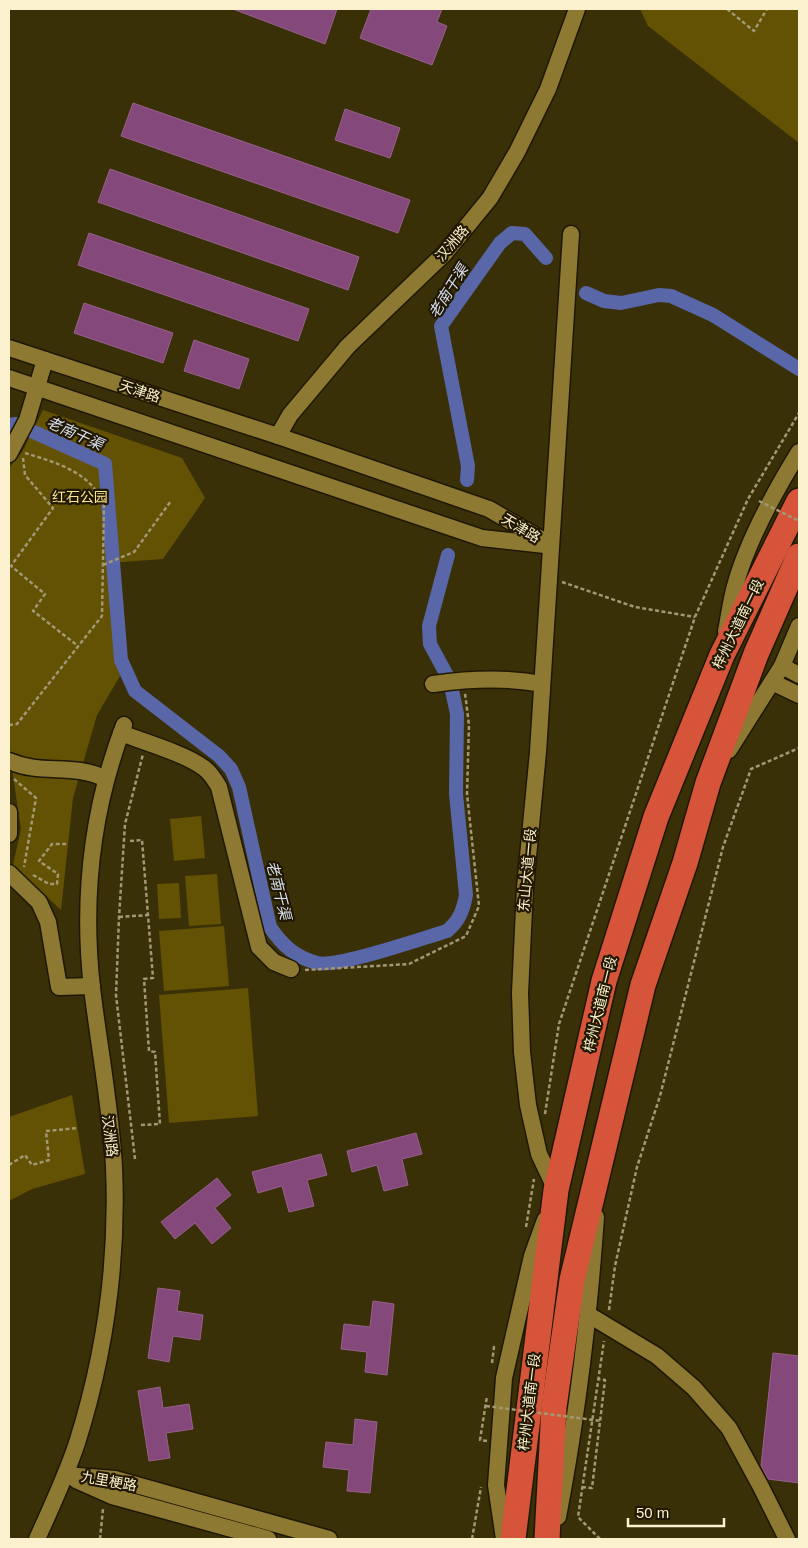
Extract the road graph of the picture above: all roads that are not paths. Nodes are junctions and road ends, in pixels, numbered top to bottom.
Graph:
1 (572, 11) edge
2 (571, 234) dead end
3 (9, 348) edge
4 (45, 360) junction
5 (9, 378) edge
6 (37, 387) junction
7 (278, 436) junction
8 (799, 452) edge
9 (9, 454) edge
10 (799, 500) edge
11 (550, 545) junction
12 (799, 556) edge
13 (799, 626) edge
14 (722, 655) junction
15 (782, 666) junction
16 (799, 674) edge
17 (772, 682) junction
18 (432, 684) dead end
19 (542, 684) junction
20 (799, 695) edge
21 (9, 761) edge
22 (106, 779) junction
23 (708, 783) junction
24 (9, 812) edge
25 (9, 834) edge
26 (16, 872) edge
27 (291, 969) road end
28 (92, 986) junction
29 (600, 1164) junction
30 (556, 1190) junction
31 (589, 1315) junction
32 (65, 1475) junction
33 (37, 1539) edge
34 (268, 1539) edge
35 (329, 1539) edge
36 (504, 1539) edge
37 (513, 1539) edge
38 (547, 1539) edge
39 (553, 1539) edge
40 (787, 1539) edge

1 - 7 street, 汉洲路
2 - 11 street, 东山大道一段
3 - 4 street, 天津路
4 - 6 street
4 - 7 street, 天津路
5 - 6 street, 天津路
6 - 9 street
6 - 11 street, 天津路
7 - 11 street, 天津路
8 - 14 street
10 - 14 highway, 梓州大道南一段
11 - 19 street, 东山大道一段
12 - 23 highway, 梓州大道南一段
13 - 15 street
14 - 30 highway, 梓州大道南一段
15 - 16 street
15 - 17 street
17 - 20 street
17 - 23 street
18 - 19 street
19 - 30 street, 东山大道一段
21 - 22 street
22 - 27 street, 汉洲路
22 - 28 street, 汉洲路
23 - 29 highway, 梓州大道南一段
24 - 25 street
26 - 28 street
28 - 32 street, 汉洲路
29 - 31 street
29 - 38 highway, 梓州大道南一段
30 - 36 street
30 - 37 highway, 梓州大道南一段
31 - 39 street
31 - 40 street
32 - 33 street, 汉洲路
32 - 34 street, 九里梗路
32 - 35 street, 九里梗路

